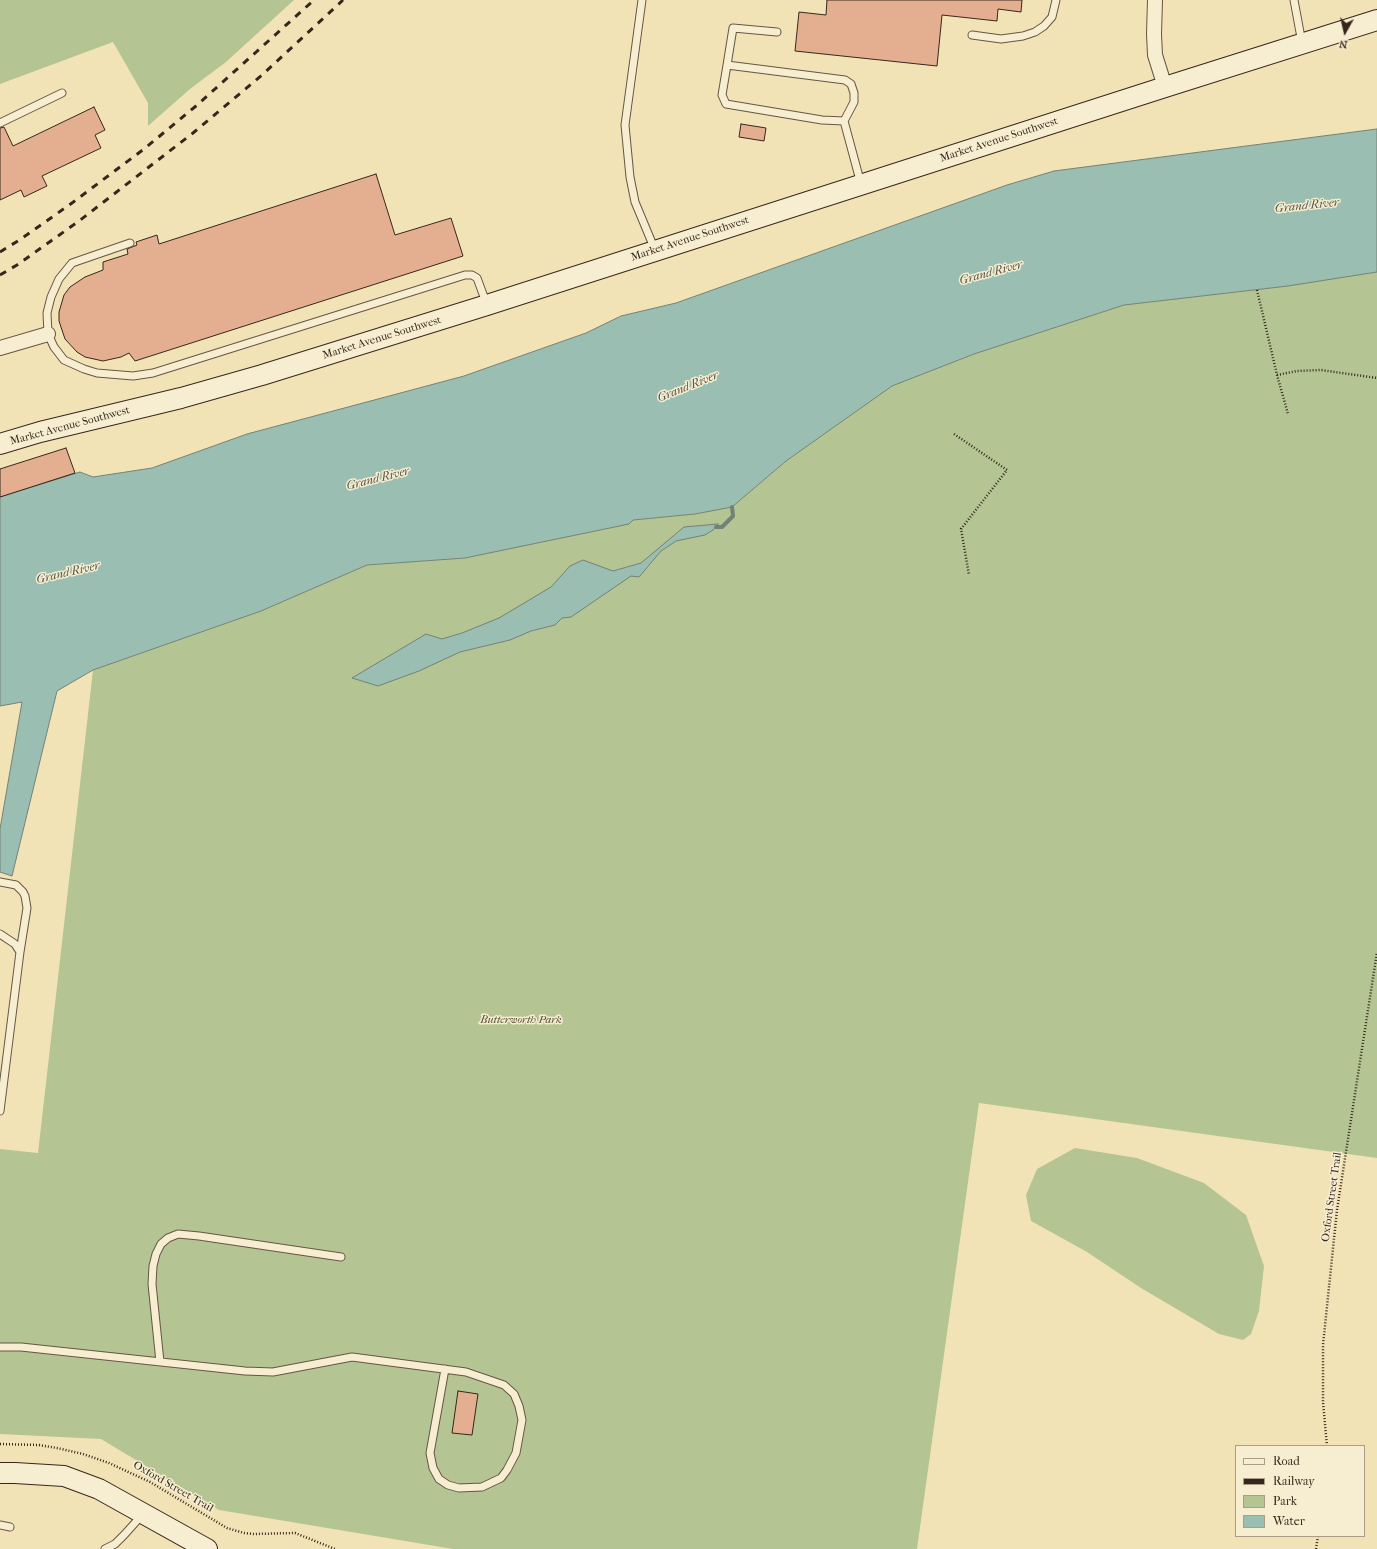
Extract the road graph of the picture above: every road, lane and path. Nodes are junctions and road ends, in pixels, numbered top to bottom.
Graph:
1 (642, 0) edge
2 (1056, 0) edge
3 (1155, 0) edge
4 (1294, 0) edge
5 (1377, 20) edge
6 (777, 32) dead end
7 (972, 35) dead end
8 (1302, 44) junction
9 (727, 65) junction
10 (1165, 87) junction
11 (62, 93) dead end
12 (844, 122) junction
13 (0, 123) edge
14 (861, 184) junction
15 (130, 243) dead end
16 (655, 250) junction
17 (1257, 290) dead end
18 (487, 305) junction
19 (48, 334) junction
20 (0, 348) edge
21 (1277, 375) junction
22 (1377, 378) edge
23 (1288, 414) dead end
24 (954, 434) dead end
25 (0, 444) edge
26 (969, 574) dead end
27 (0, 882) edge
28 (0, 934) edge
29 (20, 952) junction
30 (1377, 952) edge
31 (4, 1051) edge
32 (1, 1099) edge
33 (0, 1112) edge
34 (341, 1257) dead end
35 (0, 1347) edge
36 (160, 1362) junction
37 (445, 1369) junction
38 (0, 1444) edge
39 (1327, 1445) edge
40 (0, 1473) edge
41 (143, 1513) junction
42 (0, 1526) edge
43 (10, 1527) dead end
44 (1318, 1537) edge
45 (105, 1549) edge
46 (207, 1549) edge
47 (335, 1549) edge
48 (1316, 1549) edge

1 - 16 lane
2 - 7 lane
3 - 10 street
4 - 8 lane
5 - 8 main road, Market Avenue Southwest
6 - 9 lane
8 - 10 main road, Market Avenue Southwest
9 - 12 lane
9 - 12 lane
10 - 14 main road, Market Avenue Southwest
11 - 13 lane
12 - 14 lane
14 - 16 main road, Market Avenue Southwest
15 - 19 lane
16 - 18 main road, Market Avenue Southwest
17 - 21 path
18 - 19 lane
18 - 25 main road, Market Avenue Southwest
19 - 20 street
21 - 22 path
21 - 23 path
24 - 26 path
27 - 29 lane
28 - 29 lane
29 - 31 lane
30 - 39 path, Oxford Street Trail
31 - 32 lane
32 - 33 lane
34 - 36 lane
35 - 36 lane
36 - 37 lane
37 - 37 lane
38 - 47 path, Oxford Street Trail
40 - 41 main road
41 - 45 lane
41 - 46 main road
42 - 43 lane
44 - 48 path

